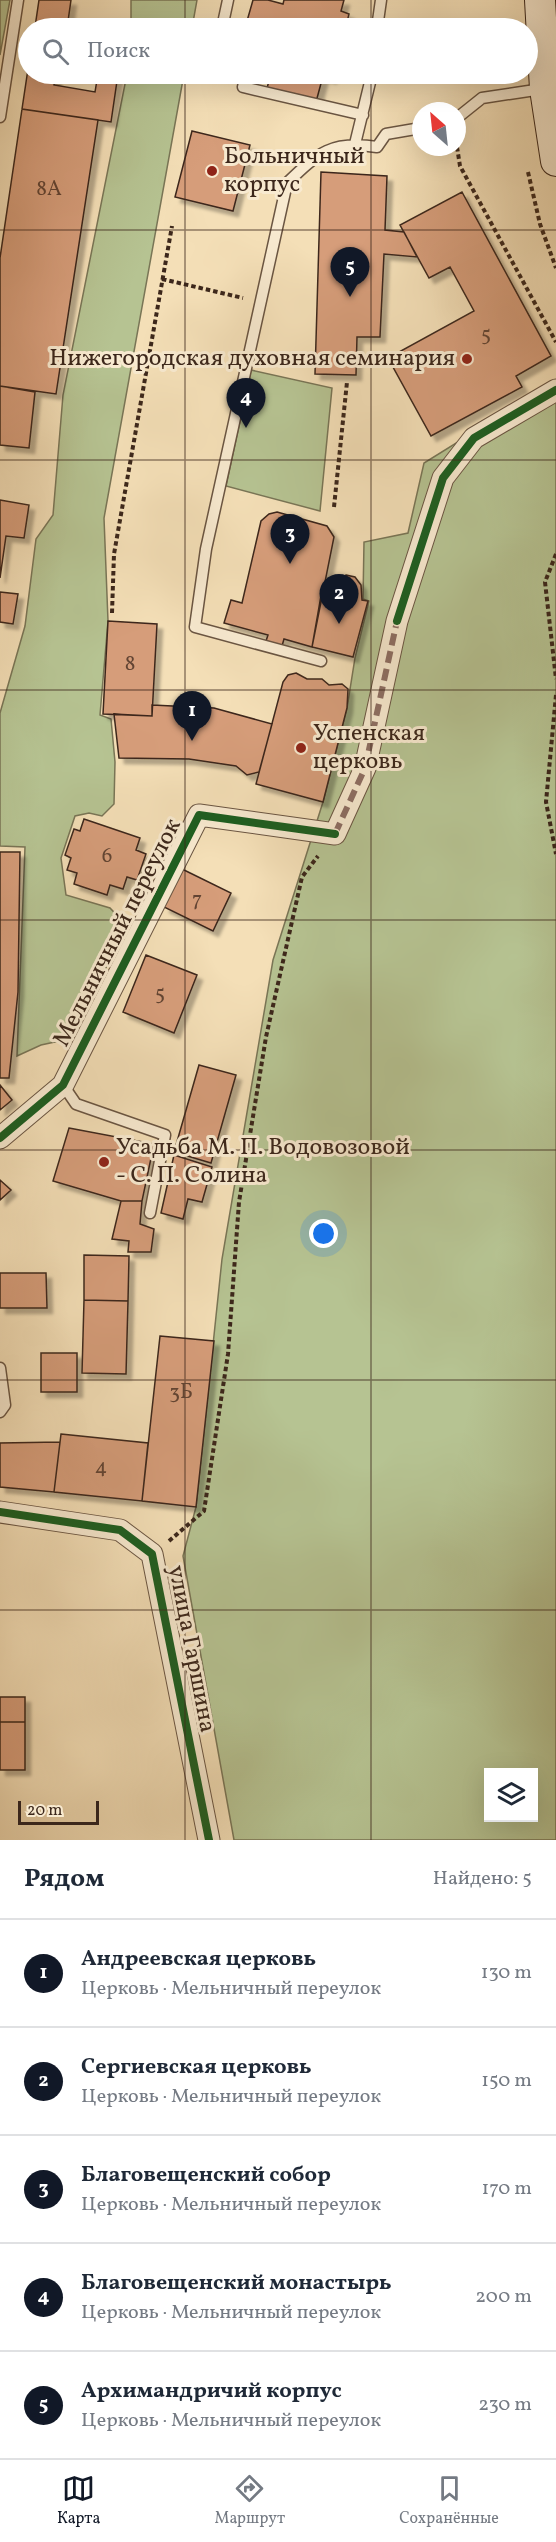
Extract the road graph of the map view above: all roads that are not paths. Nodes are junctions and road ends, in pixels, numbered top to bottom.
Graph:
1 (18, 0) edge
2 (228, 0) edge
3 (381, 0) edge
4 (540, 0) edge
5 (224, 18) edge
6 (378, 18) edge
7 (244, 84) edge
8 (370, 84) edge
9 (545, 89) junction
10 (466, 111) edge
11 (363, 115) junction
12 (0, 117) edge
13 (412, 130) edge
14 (355, 144) junction
15 (556, 161) edge
16 (556, 390) edge
17 (321, 662) dead end
18 (63, 1085) junction
19 (0, 1138) edge
20 (150, 1213) dead end
21 (0, 1368) edge
22 (0, 1412) edge
23 (0, 1512) edge
24 (209, 1840) edge

1 - 12 lane
2 - 5 lane
3 - 6 lane
4 - 9 main road
7 - 11 lane
8 - 11 lane
9 - 10 lane
9 - 15 main road
11 - 14 lane
13 - 14 lane
14 - 17 lane
16 - 18 street, Мельничный переулок
18 - 19 street, Мельничный переулок
18 - 20 lane
21 - 22 lane
23 - 24 street, улица Гаршина

